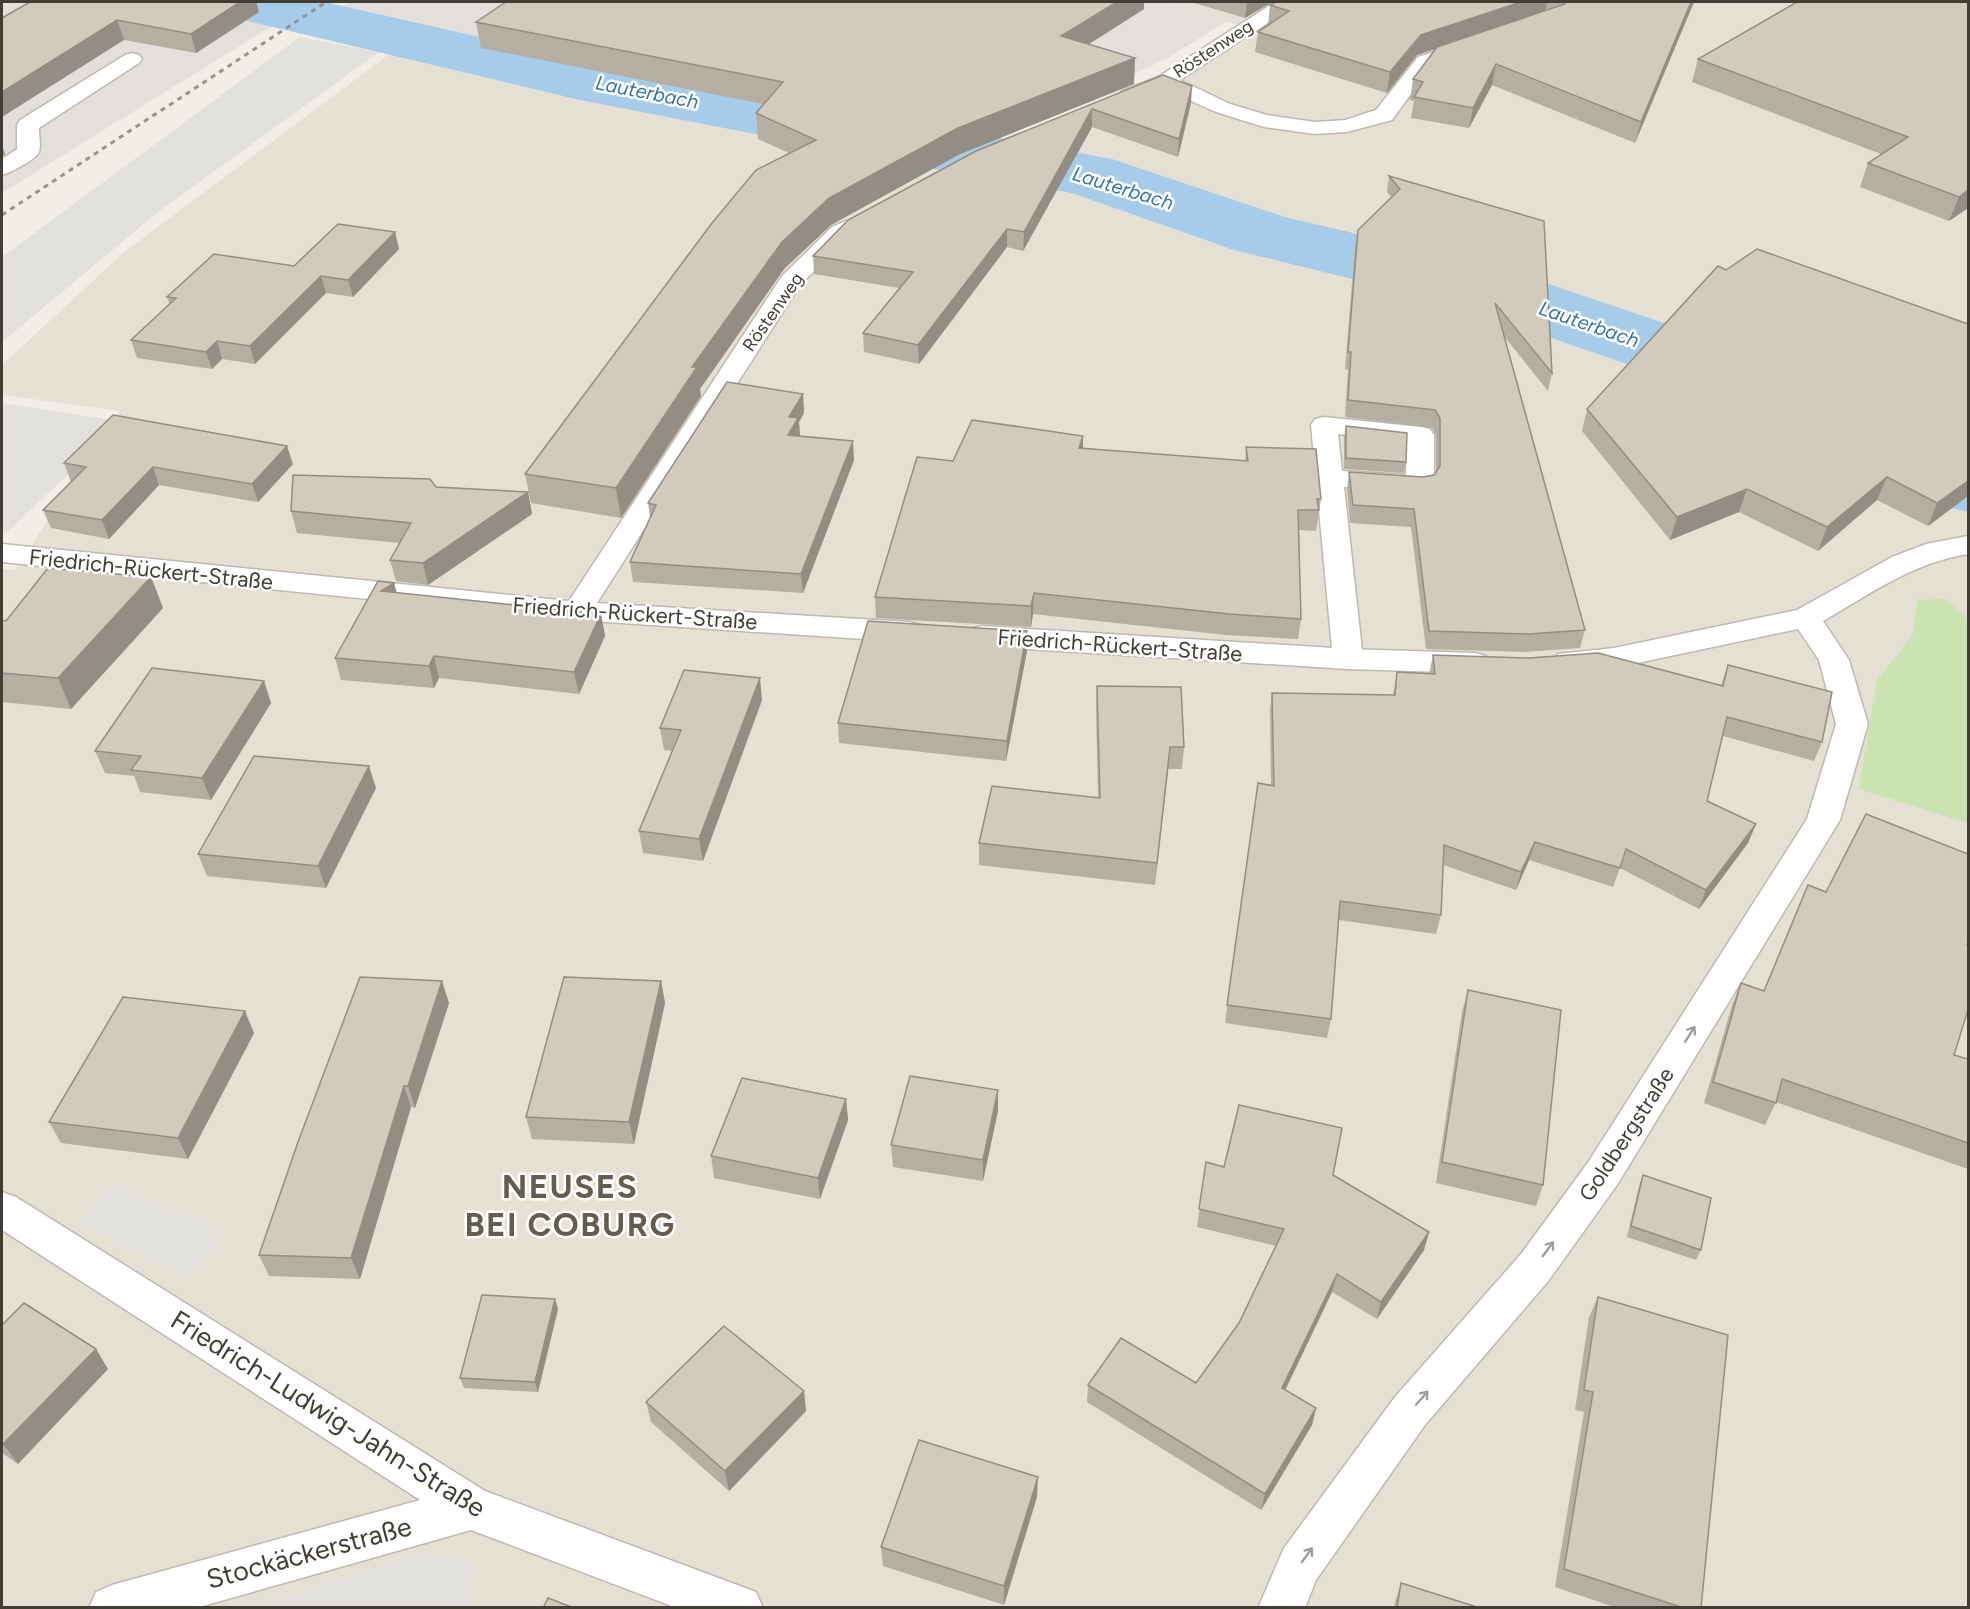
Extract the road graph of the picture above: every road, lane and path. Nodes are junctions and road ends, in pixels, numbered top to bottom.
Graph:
1 (1287, 2) edge
2 (1489, 40) edge
3 (132, 59) dead end
4 (1166, 81) junction
5 (1112, 102) edge
6 (2, 168) edge
7 (869, 216) edge
8 (1329, 478) dead end
9 (1968, 545) edge
10 (2, 553) edge
11 (578, 611) junction
12 (1806, 618) junction
13 (1348, 659) junction
14 (1547, 662) edge
15 (1501, 663) edge
16 (2, 1209) edge
17 (471, 1508) junction
18 (112, 1608) edge
19 (740, 1608) edge
20 (1281, 1608) edge

1 - 4 street, Röstenweg
2 - 4 street
3 - 6 street
4 - 5 street, Röstenweg
7 - 11 street, Röstenweg
8 - 13 street
9 - 12 street
10 - 11 street, Friedrich-Rückert-Straße
11 - 13 street, Friedrich-Rückert-Straße
12 - 14 street
20 -> 12 street, Goldbergstraße
13 - 15 street, Friedrich-Rückert-Straße
16 - 17 street, Friedrich-Ludwig-Jahn-Straße
17 - 18 street, Stockäckerstraße
17 - 19 street, Friedrich-Ludwig-Jahn-Straße

